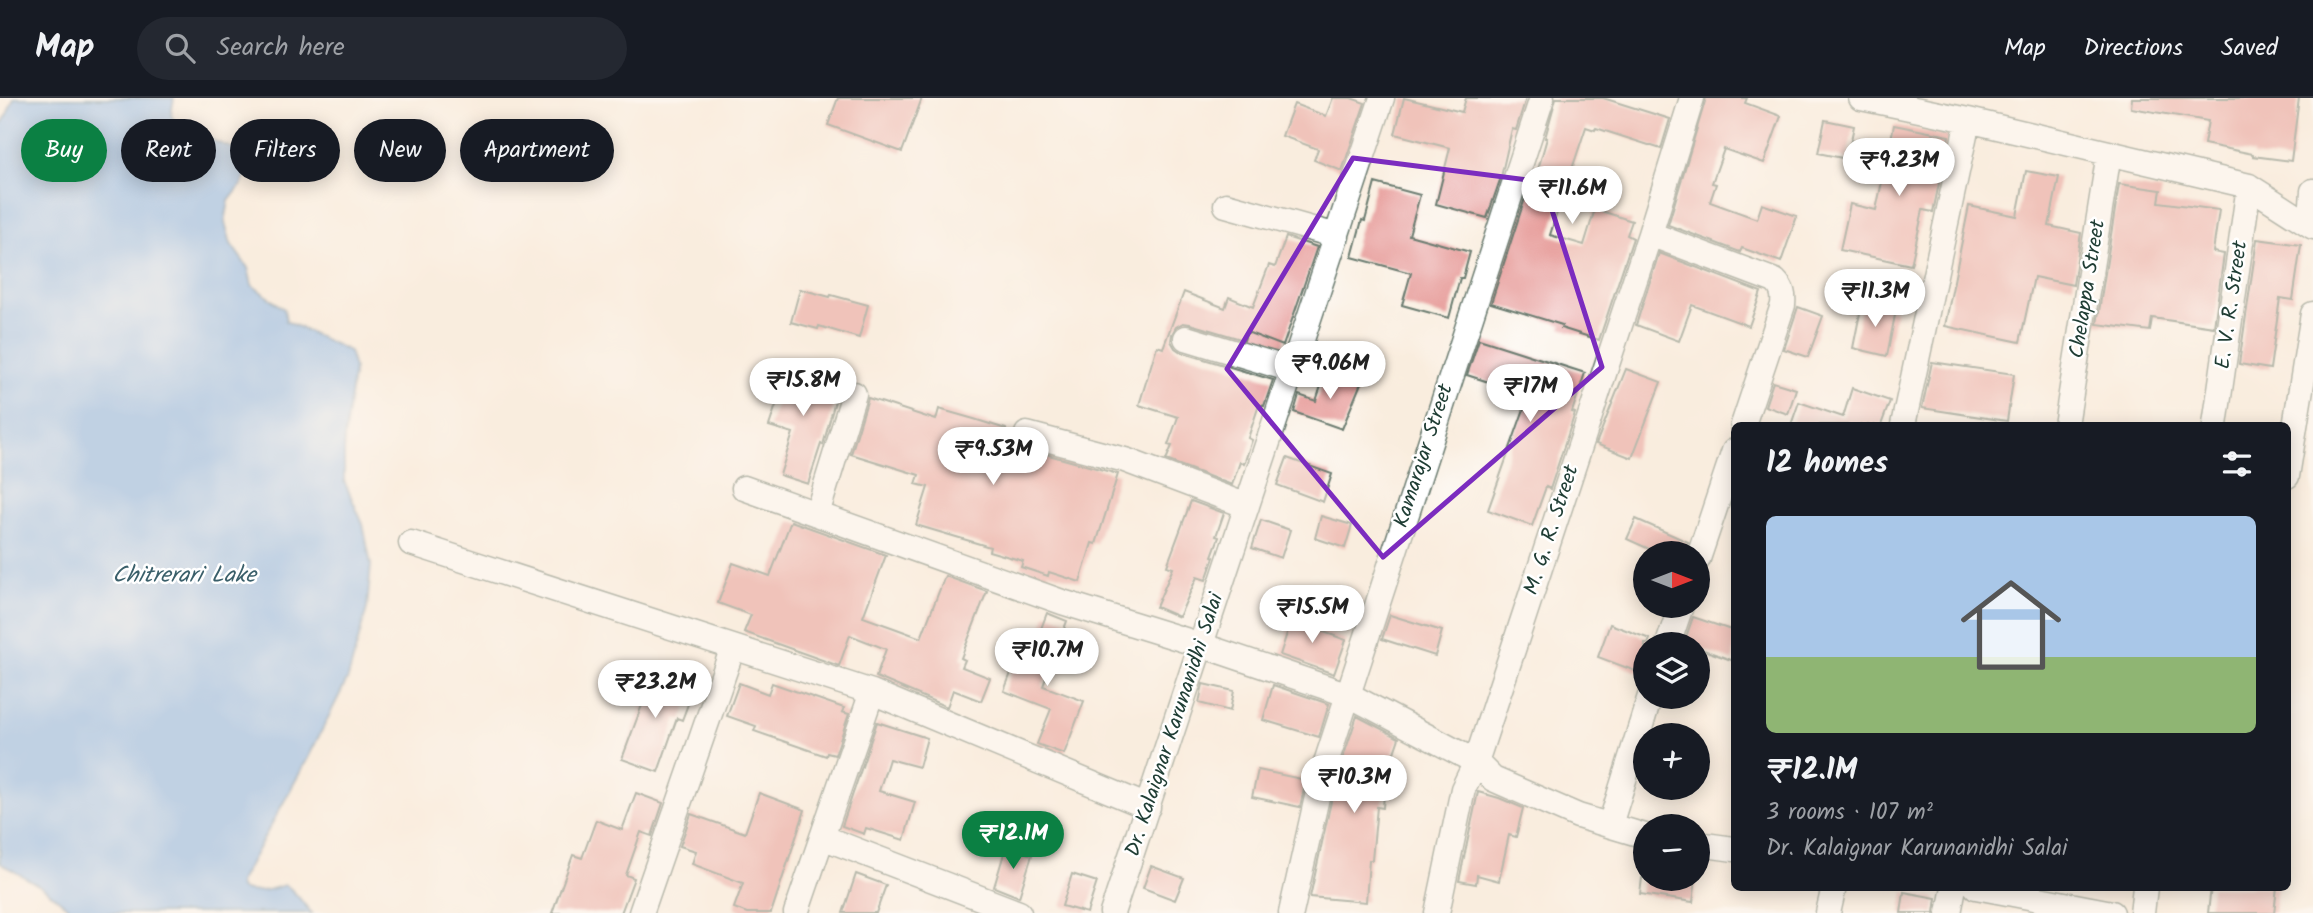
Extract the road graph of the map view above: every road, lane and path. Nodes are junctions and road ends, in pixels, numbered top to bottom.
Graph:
1 (1542, 98) edge
2 (1692, 98) edge
3 (1861, 98) edge
4 (1376, 100) edge
5 (1968, 120) junction
6 (2109, 153) junction
7 (2249, 186) junction
8 (1226, 205) dead end
9 (2309, 208) edge
10 (1650, 234) junction
11 (1337, 236) junction
12 (2313, 314) edge
13 (1186, 338) dead end
14 (1292, 370) junction
15 (854, 394) dead end
16 (1744, 422) edge
17 (1904, 422) edge
18 (2066, 422) edge
19 (2215, 422) edge
20 (1027, 434) dead end
21 (2291, 451) edge
22 (1731, 460) edge
23 (744, 488) dead end
24 (1247, 506) junction
25 (817, 514) junction
26 (1704, 541) edge
27 (411, 543) dead end
28 (1201, 645) junction
29 (733, 647) junction
30 (872, 692) junction
31 (1349, 695) junction
32 (1646, 709) edge
33 (1476, 762) junction
34 (1148, 807) junction
35 (1610, 825) junction
36 (1633, 832) edge
37 (822, 838) junction
38 (1710, 846) edge
39 (1731, 849) edge
40 (1833, 891) edge
41 (1953, 891) edge
42 (1999, 891) edge
43 (2145, 891) edge
44 (2074, 909) edge
45 (641, 913) edge
46 (796, 913) edge
47 (1019, 913) edge
48 (1112, 913) edge
49 (1291, 913) edge
50 (1437, 913) edge
51 (1828, 913) edge
52 (1949, 913) edge
53 (2112, 913) edge
54 (2142, 913) edge

1 - 31 street, Kamarajar Street
2 - 10 street, M. G. R. Street
3 - 5 street
4 - 11 street, Dr. Kalaignar Karunanidhi Salai
5 - 6 street
5 - 17 street
6 - 7 street
6 - 18 street, Chelappa Street
7 - 9 street
7 - 19 street, E. V. R. Street
8 - 11 street
10 - 16 street
10 - 33 street, M. G. R. Street
11 - 14 street, Dr. Kalaignar Karunanidhi Salai
12 - 21 street
13 - 14 street
14 - 24 street, Dr. Kalaignar Karunanidhi Salai
15 - 25 street
20 - 24 street
22 - 26 street
23 - 25 street
24 - 28 street, Dr. Kalaignar Karunanidhi Salai
25 - 28 street
27 - 29 street
28 - 31 street
28 - 34 street, Dr. Kalaignar Karunanidhi Salai
29 - 30 street
29 - 45 street
30 - 34 street
30 - 37 street
31 - 33 street
31 - 49 street, Kamarajar Street
32 - 35 street
33 - 35 street
33 - 50 street, M. G. R. Street
34 - 48 street, Dr. Kalaignar Karunanidhi Salai
35 - 36 street
37 - 46 street
37 - 47 street
38 - 39 street
40 - 51 street
41 - 52 street
42 - 44 street
43 - 54 street
44 - 53 street

